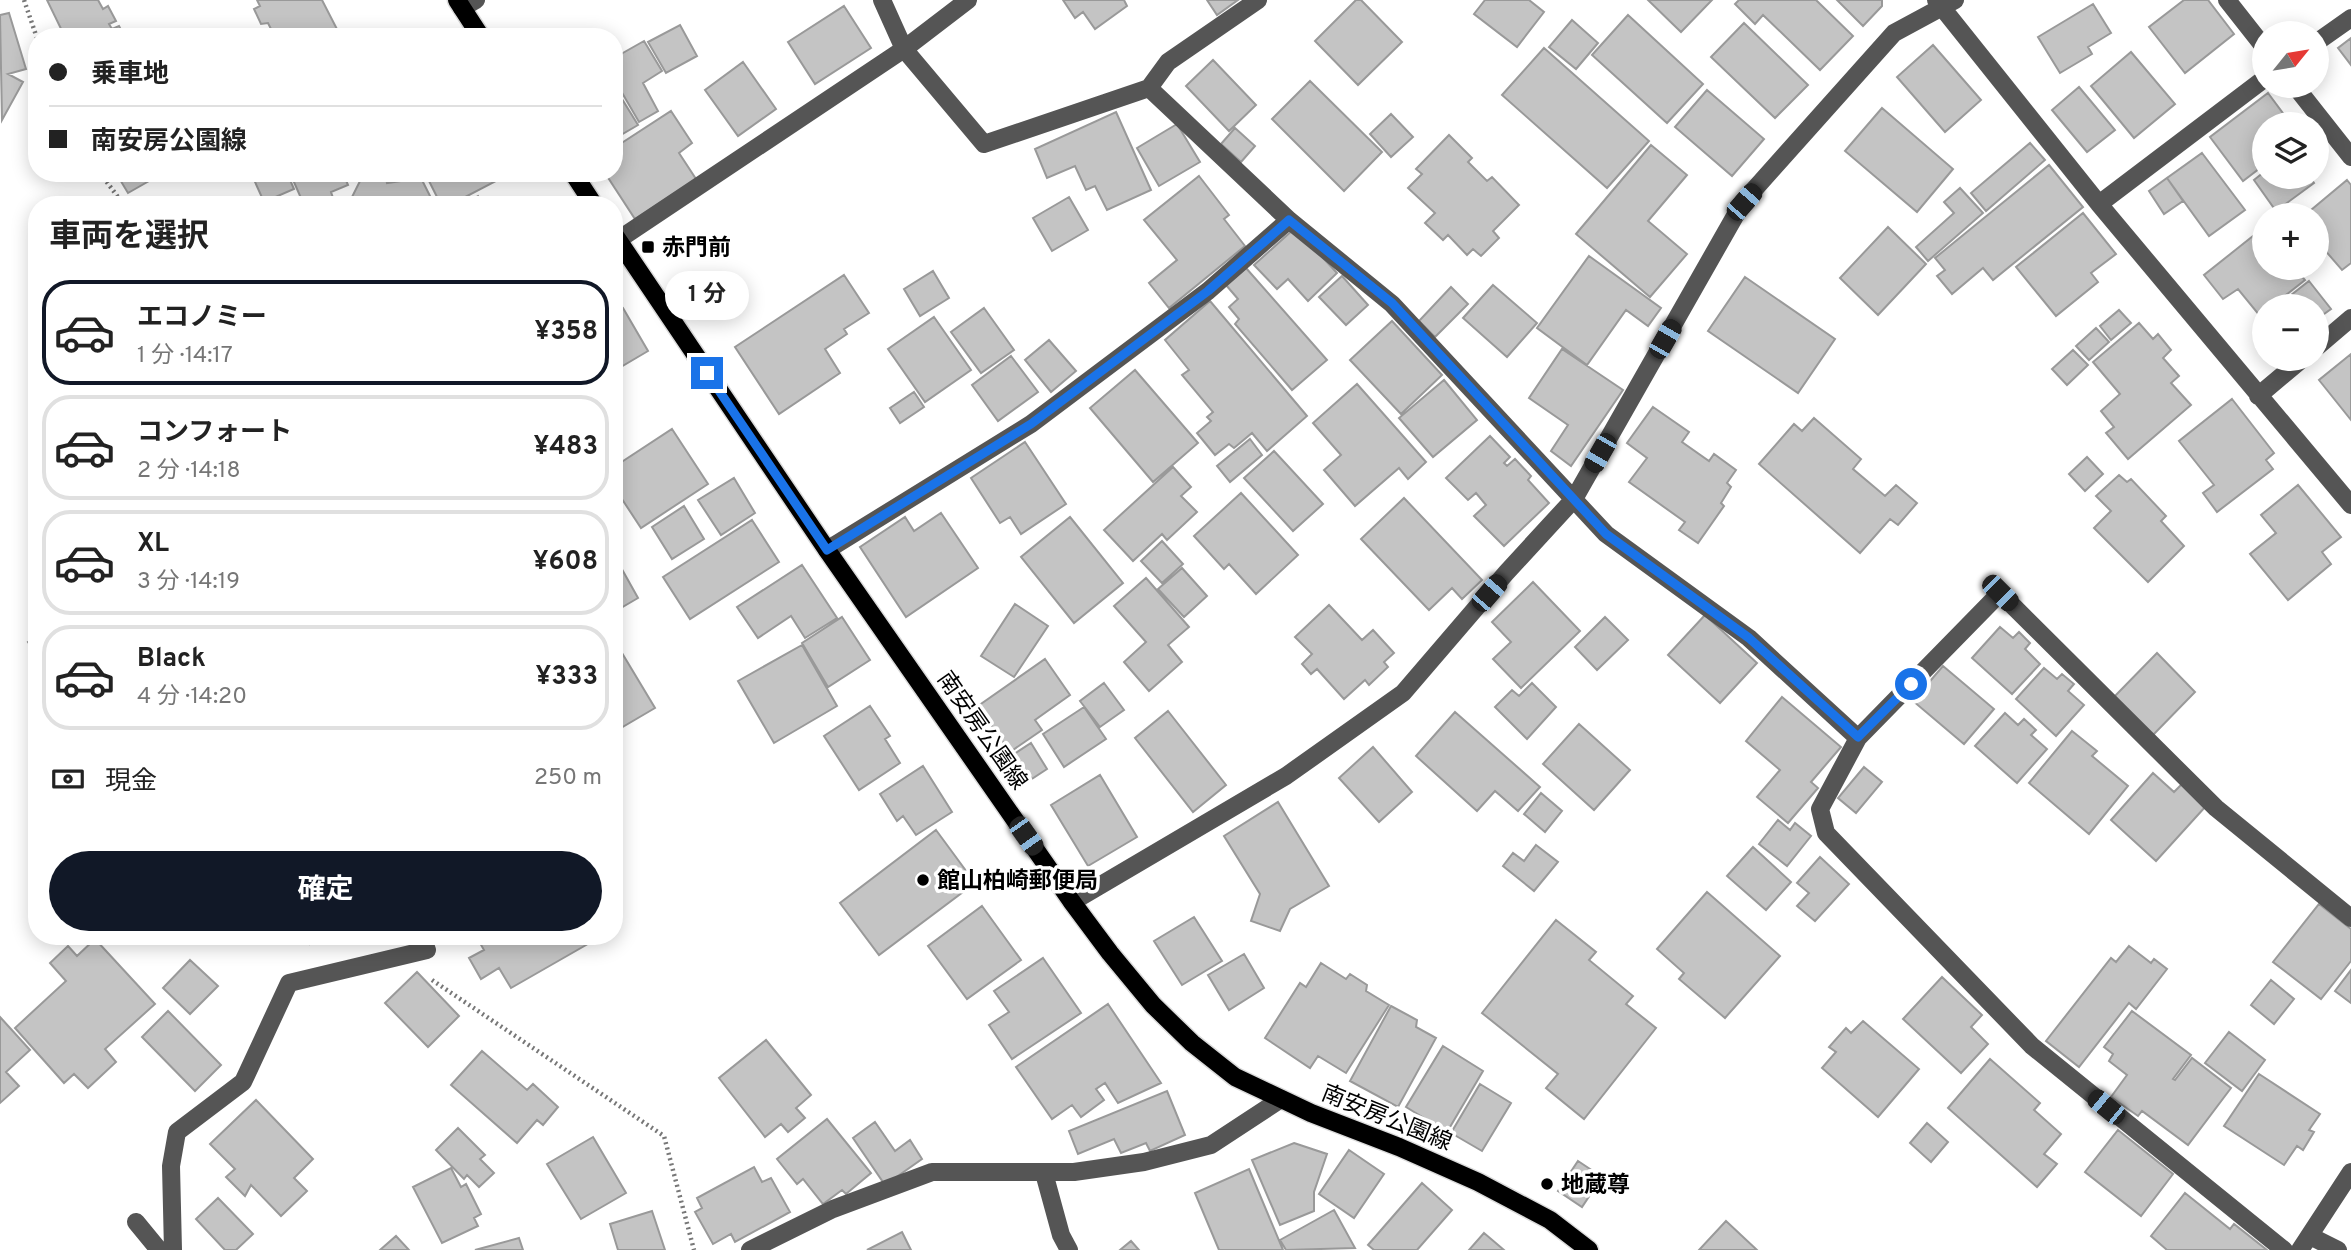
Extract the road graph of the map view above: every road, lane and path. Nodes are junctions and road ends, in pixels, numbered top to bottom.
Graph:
1 (24, 0) edge
2 (882, 0) edge
3 (968, 0) edge
4 (1258, 0) edge
5 (2227, 0) edge
6 (465, 3) edge
7 (1944, 3) edge
8 (2351, 18) edge
9 (34, 28) edge
10 (477, 28) edge
11 (2252, 32) edge
12 (2329, 34) edge
13 (904, 49) junction
14 (1149, 88) junction
15 (2252, 88) edge
16 (2304, 98) edge
17 (2351, 157) edge
18 (2099, 204) junction
19 (1289, 220) junction
20 (623, 232) edge
21 (623, 247) edge
22 (2351, 318) edge
23 (2329, 337) edge
24 (2288, 371) edge
25 (2258, 396) junction
26 (1574, 499) junction
27 (2351, 505) edge
28 (827, 550) junction
29 (1858, 737) junction
30 (1072, 902) junction
31 (2351, 918) edge
32 (427, 950) joint
33 (1281, 1099) junction
34 (2351, 1172) edge
35 (1044, 1173) junction
36 (136, 1222) dead end
37 (2305, 1243) edge
38 (159, 1250) edge
39 (173, 1250) edge
40 (694, 1250) edge
41 (750, 1250) edge
42 (1069, 1250) edge
43 (1589, 1250) edge
44 (2284, 1250) edge
45 (2338, 1250) edge

1 - 9 path
2 - 13 street
3 - 13 street
4 - 14 street
5 - 11 street
6 - 10 main road
7 - 18 street
7 - 26 street
8 - 12 street
13 - 14 street
13 - 20 street
14 - 19 street
15 - 18 street
16 - 17 street
18 - 25 street
19 - 26 street
19 - 28 street
21 - 28 main road, 南安房公園線
22 - 23 street
24 - 25 street
25 - 27 street
26 - 29 street
26 - 30 street
28 - 30 main road, 南安房公園線
29 - 31 street
29 - 44 street
30 - 33 main road, 南安房公園線
32 - 39 street
32 - 40 path
33 - 35 street
33 - 43 main road, 南安房公園線
34 - 37 street
35 - 41 street
35 - 42 street
36 - 38 street
37 - 45 street

